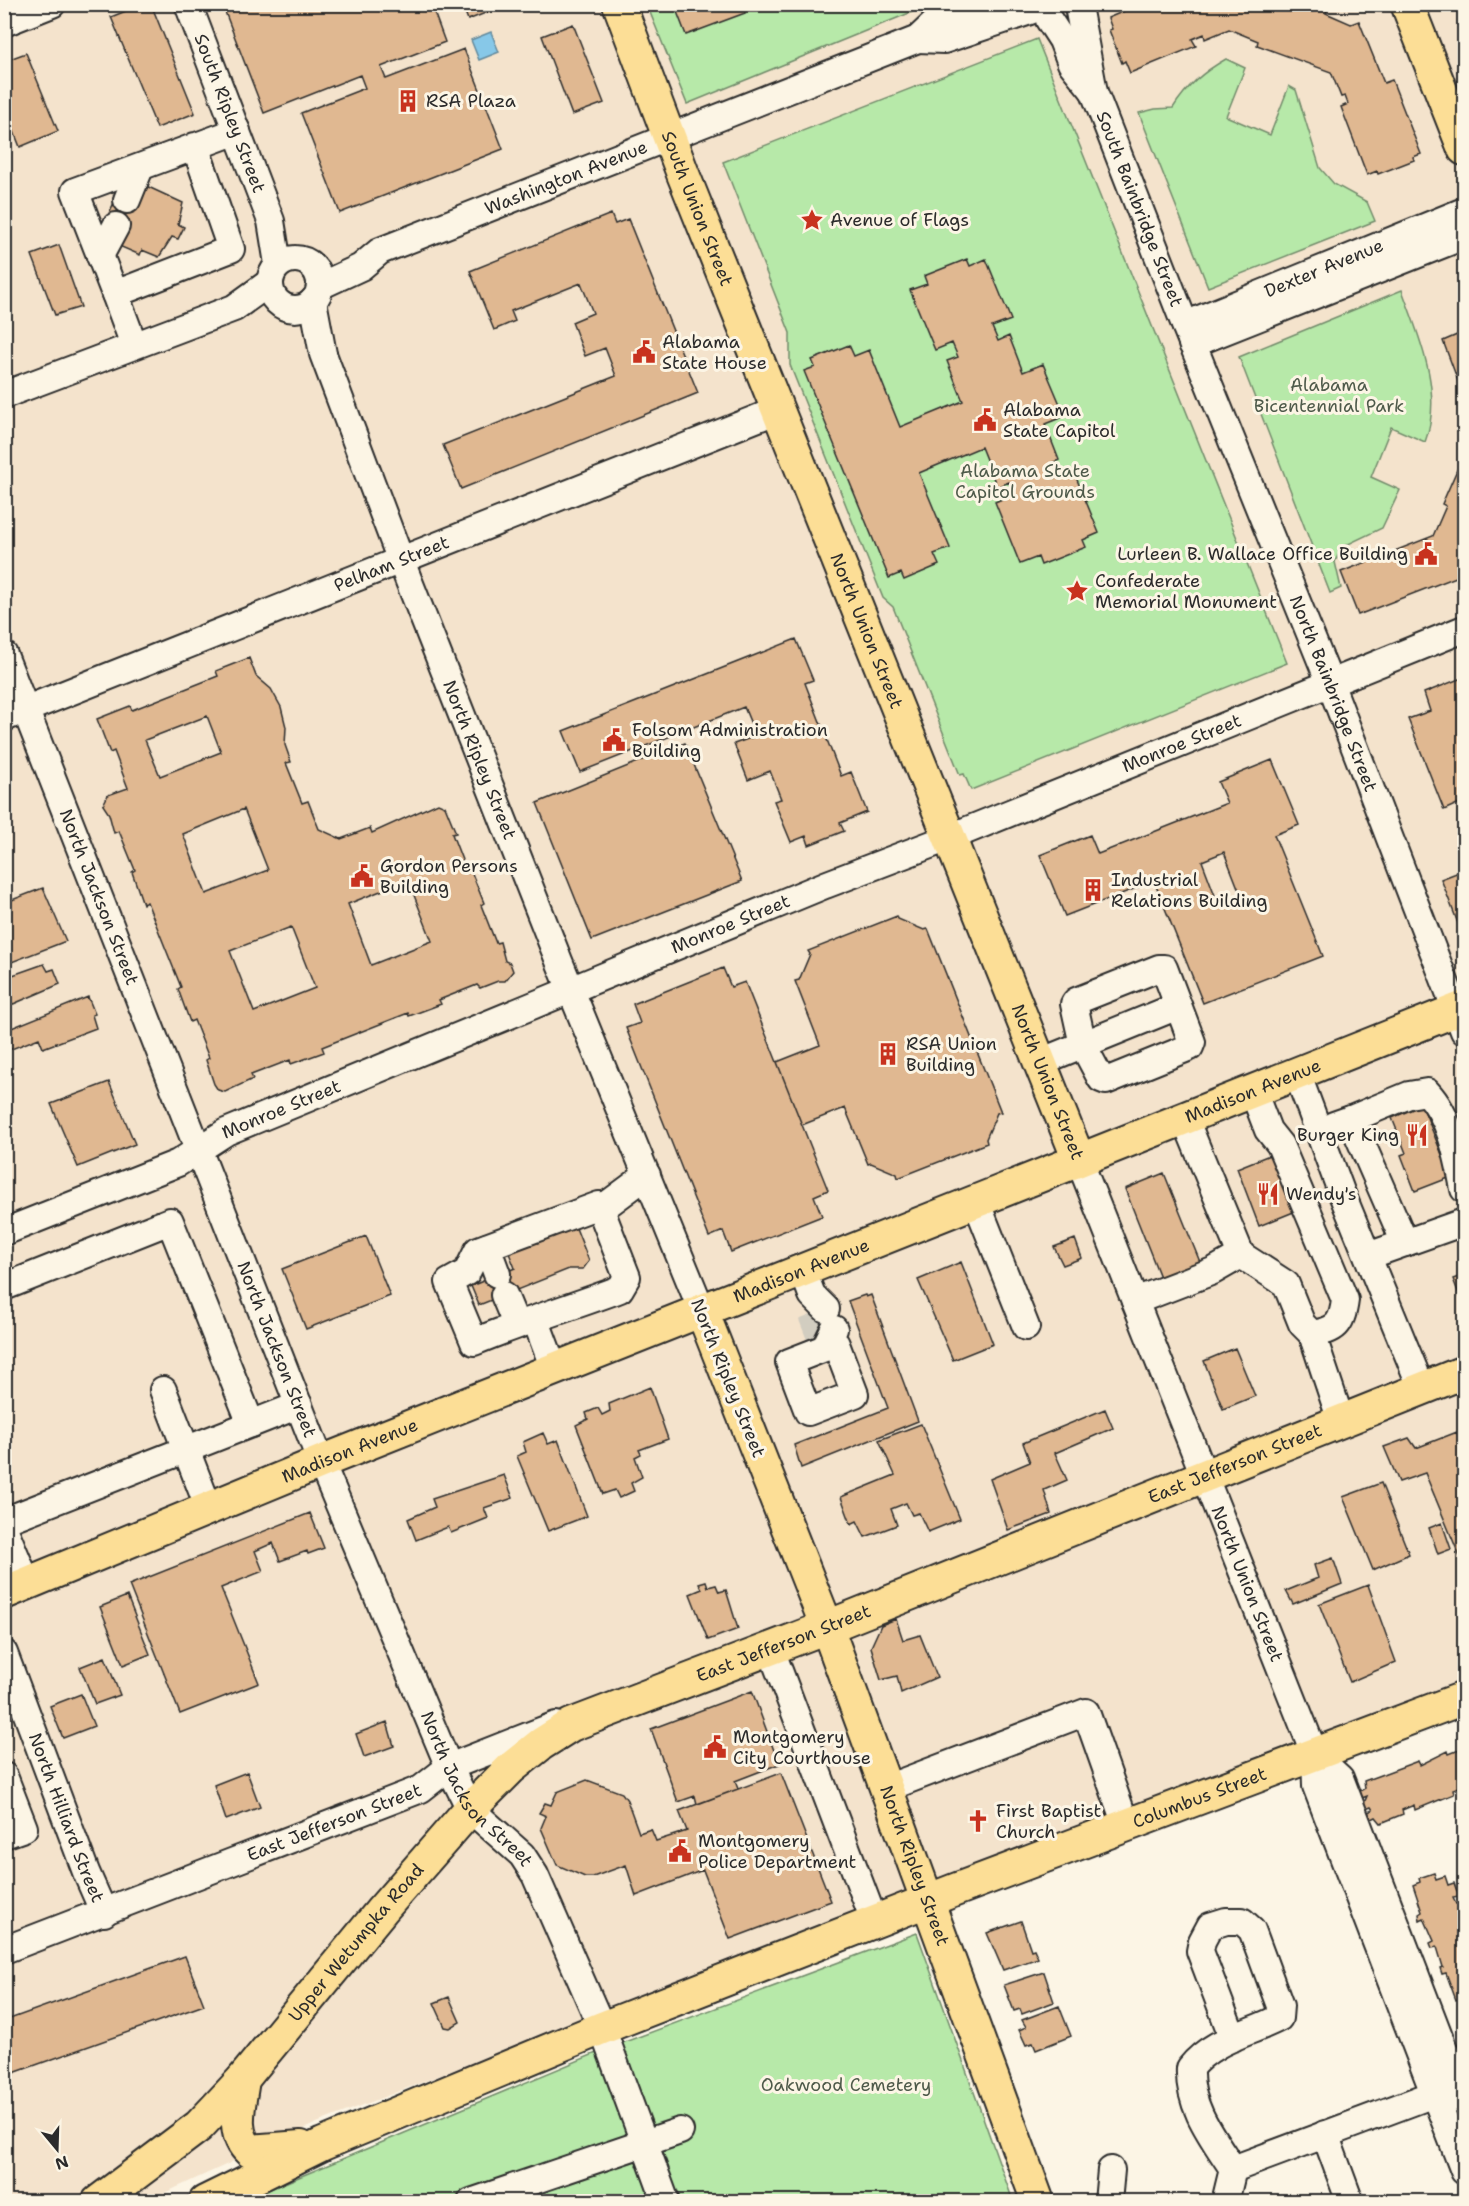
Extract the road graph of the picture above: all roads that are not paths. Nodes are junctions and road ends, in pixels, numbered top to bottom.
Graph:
1 (52, 4) edge
2 (188, 4) edge
3 (619, 4) edge
4 (981, 4) edge
5 (1407, 4) edge
6 (1078, 5) edge
7 (1035, 12) edge
8 (4, 23) edge
9 (918, 39) junction
10 (1094, 92) junction
11 (237, 131) junction
12 (669, 135) junction
13 (195, 146) junction
14 (1464, 149) edge
15 (140, 168) junction
16 (127, 200) dead end
17 (1464, 211) edge
18 (116, 226) dead end
19 (1464, 236) edge
20 (100, 256) junction
21 (296, 284) junction
22 (115, 294) junction
23 (1188, 334) junction
24 (134, 345) junction
25 (4, 395) edge
26 (778, 410) junction
27 (401, 561) junction
28 (1464, 629) edge
29 (4, 655) edge
30 (1330, 683) junction
31 (15, 714) edge
32 (948, 838) junction
33 (571, 989) junction
34 (1178, 1006) junction
35 (1462, 1016) edge
36 (1083, 1045) junction
37 (1040, 1062) junction
38 (1297, 1073) junction
39 (1253, 1091) junction
40 (1185, 1119) junction
41 (1351, 1119) junction
42 (1319, 1131) junction
43 (198, 1148) junction
44 (1079, 1160) junction
45 (647, 1175) junction
46 (1464, 1189) edge
47 (1464, 1199) edge
48 (976, 1202) junction
49 (600, 1210) junction
50 (1457, 1225) edge
51 (4, 1232) edge
52 (1405, 1243) junction
53 (487, 1247) junction
54 (1241, 1255) junction
55 (1368, 1257) junction
56 (4, 1287) edge
57 (1136, 1301) junction
58 (702, 1311) junction
59 (526, 1323) junction
60 (1026, 1327) dead end
61 (1312, 1334) junction
62 (554, 1369) junction
63 (1464, 1372) edge
64 (1422, 1389) junction
65 (163, 1390) dead end
66 (299, 1405) junction
67 (1341, 1421) junction
68 (251, 1424) junction
69 (186, 1450) junction
70 (321, 1462) junction
71 (1205, 1474) junction
72 (209, 1509) junction
73 (4, 1521) edge
74 (4, 1528) edge
75 (16, 1588) edge
76 (827, 1627) junction
77 (770, 1647) junction
78 (4, 1653) edge
79 (1464, 1698) edge
80 (627, 1702) junction
81 (1315, 1755) junction
82 (43, 1760) junction
83 (449, 1767) junction
84 (4, 1775) edge
85 (887, 1788) junction
86 (470, 1809) junction
87 (1126, 1825) junction
88 (4, 1835) edge
89 (929, 1901) junction
90 (104, 1913) junction
91 (876, 1923) junction
92 (4, 1950) edge
93 (602, 2028) junction
94 (1233, 2038) dead end
95 (243, 2079) junction
96 (1434, 2093) junction
97 (1461, 2093) edge
98 (680, 2131) dead end
99 (1325, 2134) junction
100 (644, 2142) junction
101 (323, 2144) junction
102 (1233, 2169) junction
103 (1111, 2170) dead end
104 (1464, 2171) edge
105 (98, 2202) edge
106 (205, 2202) edge
107 (471, 2202) edge
108 (666, 2202) edge
109 (1038, 2202) edge
110 (1108, 2202) edge
111 (1225, 2202) edge
112 (1350, 2202) edge

1 - 8 street
2 - 11 street, South Ripley Street
3 - 12 main road, South Union Street
4 - 9 street, Washington Avenue
5 - 14 main road
6 - 7 street, Washington Avenue
6 - 10 street, South Bainbridge Street
7 - 9 street, Washington Avenue
7 - 10 street, South Bainbridge Street
9 - 12 street, Washington Avenue
10 - 23 street, South Bainbridge Street
11 - 13 street
11 - 21 street, South Ripley Street
12 - 21 street, Washington Avenue
12 - 26 main road, South Union Street
13 - 15 street
13 - 22 street
15 - 16 street
15 - 20 street
17 - 23 street, Dexter Avenue
18 - 20 street
19 - 23 street, Dexter Avenue
20 - 22 street
21 - 24 street, Washington Avenue
21 - 27 street, South Ripley Street
22 - 24 street
23 - 30 street, North Bainbridge Street
24 - 25 street, Washington Avenue
26 - 27 street, Pelham Street
26 - 32 main road, North Union Street
27 - 31 street, Pelham Street
27 - 33 street, North Ripley Street
28 - 30 street, Monroe Street
29 - 31 street, North Jackson Street
30 - 32 street, Monroe Street
30 - 35 street, North Bainbridge Street
31 - 43 street, North Jackson Street
32 - 33 street, Monroe Street
32 - 37 main road, North Union Street
33 - 43 street, Monroe Street
33 - 45 street, North Ripley Street
34 - 36 street
34 - 36 street
34 - 36 street
35 - 38 main road, Madison Avenue
36 - 37 street
37 - 44 main road, North Union Street
38 - 39 main road, Madison Avenue
38 - 42 street
39 - 40 main road, Madison Avenue
39 - 61 street
40 - 44 main road, Madison Avenue
40 - 54 street
41 - 42 street
41 - 46 street
41 - 52 street
42 - 55 street
43 - 51 street, Monroe Street
43 - 66 street, North Jackson Street
44 - 48 main road, Madison Avenue
44 - 57 street, North Union Street
45 - 49 street
45 - 58 street, North Ripley Street
47 - 50 street
48 - 58 main road, Madison Avenue
48 - 60 street
49 - 53 street
49 - 59 street
50 - 52 street
52 - 55 street
53 - 59 street
53 - 59 street
54 - 57 street
54 - 61 street
55 - 64 street
56 - 68 street
57 - 71 street, North Union Street
58 - 62 main road, Madison Avenue
58 - 76 main road, North Ripley Street
59 - 62 street
61 - 67 street
62 - 70 main road, Madison Avenue
63 - 64 main road, East Jefferson Street
64 - 67 main road, East Jefferson Street
65 - 69 street
66 - 68 street
66 - 70 street, North Jackson Street
67 - 71 main road, East Jefferson Street
68 - 69 street
69 - 72 street
69 - 73 street
70 - 72 main road, Madison Avenue
70 - 83 street, North Jackson Street
71 - 76 main road, East Jefferson Street
71 - 81 street, North Union Street
72 - 75 main road, Madison Avenue
74 - 75 street
76 - 77 main road, East Jefferson Street
76 - 85 main road, North Ripley Street
77 - 80 main road, East Jefferson Street
77 - 91 street
78 - 82 street, North Hilliard Street
79 - 81 main road, Columbus Street
80 - 83 street, East Jefferson Street
80 - 86 main road, Upper Wetumpka Road
81 - 87 main road, Columbus Street
81 - 96 street
81 - 97 street
82 - 84 street
82 - 90 street, North Hilliard Street
83 - 86 street, North Jackson Street
83 - 90 street, East Jefferson Street
84 - 88 street
85 - 87 street
85 - 89 main road, North Ripley Street
86 - 93 street, North Jackson Street
86 - 95 main road, Upper Wetumpka Road
87 - 89 main road, Columbus Street
89 - 91 main road, Columbus Street
89 - 109 main road, North Ripley Street
90 - 92 street, East Jefferson Street
91 - 93 main road, Columbus Street
93 - 100 street, North Jackson Street
93 - 101 main road
94 - 102 street
95 - 101 main road
95 - 105 main road, Upper Wetumpka Road
96 - 97 street
96 - 99 street
96 - 104 street
98 - 100 street
99 - 102 street
99 - 112 street
100 - 107 street
100 - 108 street, North Jackson Street
101 - 106 main road
102 - 111 street
103 - 110 street

